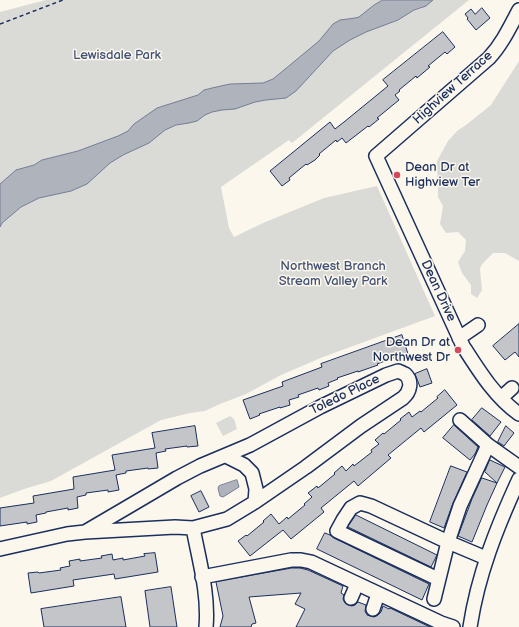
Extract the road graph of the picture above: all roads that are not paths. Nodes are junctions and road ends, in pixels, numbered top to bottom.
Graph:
1 (519, 10) edge
2 (376, 156) joint
3 (478, 325) dead end
4 (460, 338) junction
5 (512, 388) dead end
6 (501, 398) junction
7 (519, 414) edge
8 (460, 420) dead end
9 (488, 445) junction
10 (226, 456) junction
11 (519, 467) edge
12 (519, 479) edge
13 (255, 502) junction
14 (193, 528) junction
15 (85, 532) junction
16 (448, 542) junction
17 (0, 549) edge
18 (486, 558) junction
19 (202, 577) junction
20 (438, 579) junction
21 (357, 584) junction
22 (378, 594) junction
23 (351, 598) dead end
24 (434, 599) dead end
25 (373, 609) dead end
26 (206, 627) edge
27 (453, 627) edge
28 (470, 627) edge

1 - 2 street, Highview Terrace
2 - 4 street, Dean Drive
3 - 4 street
4 - 6 street, Dean Drive
5 - 6 street
6 - 7 street, Dean Drive
8 - 9 street
9 - 11 street
9 - 16 street
10 - 13 street
10 - 13 street, Toledo Place
10 - 15 street, Toledo Place
12 - 18 street
13 - 14 street, Toledo Place
14 - 15 street, Toledo Place
14 - 19 street
15 - 17 street, Toledo Place
16 - 18 street
16 - 20 street
16 - 20 street
18 - 28 street
19 - 21 street
19 - 26 street
20 - 24 street
21 - 22 street
21 - 23 street
22 - 25 street
22 - 27 street

